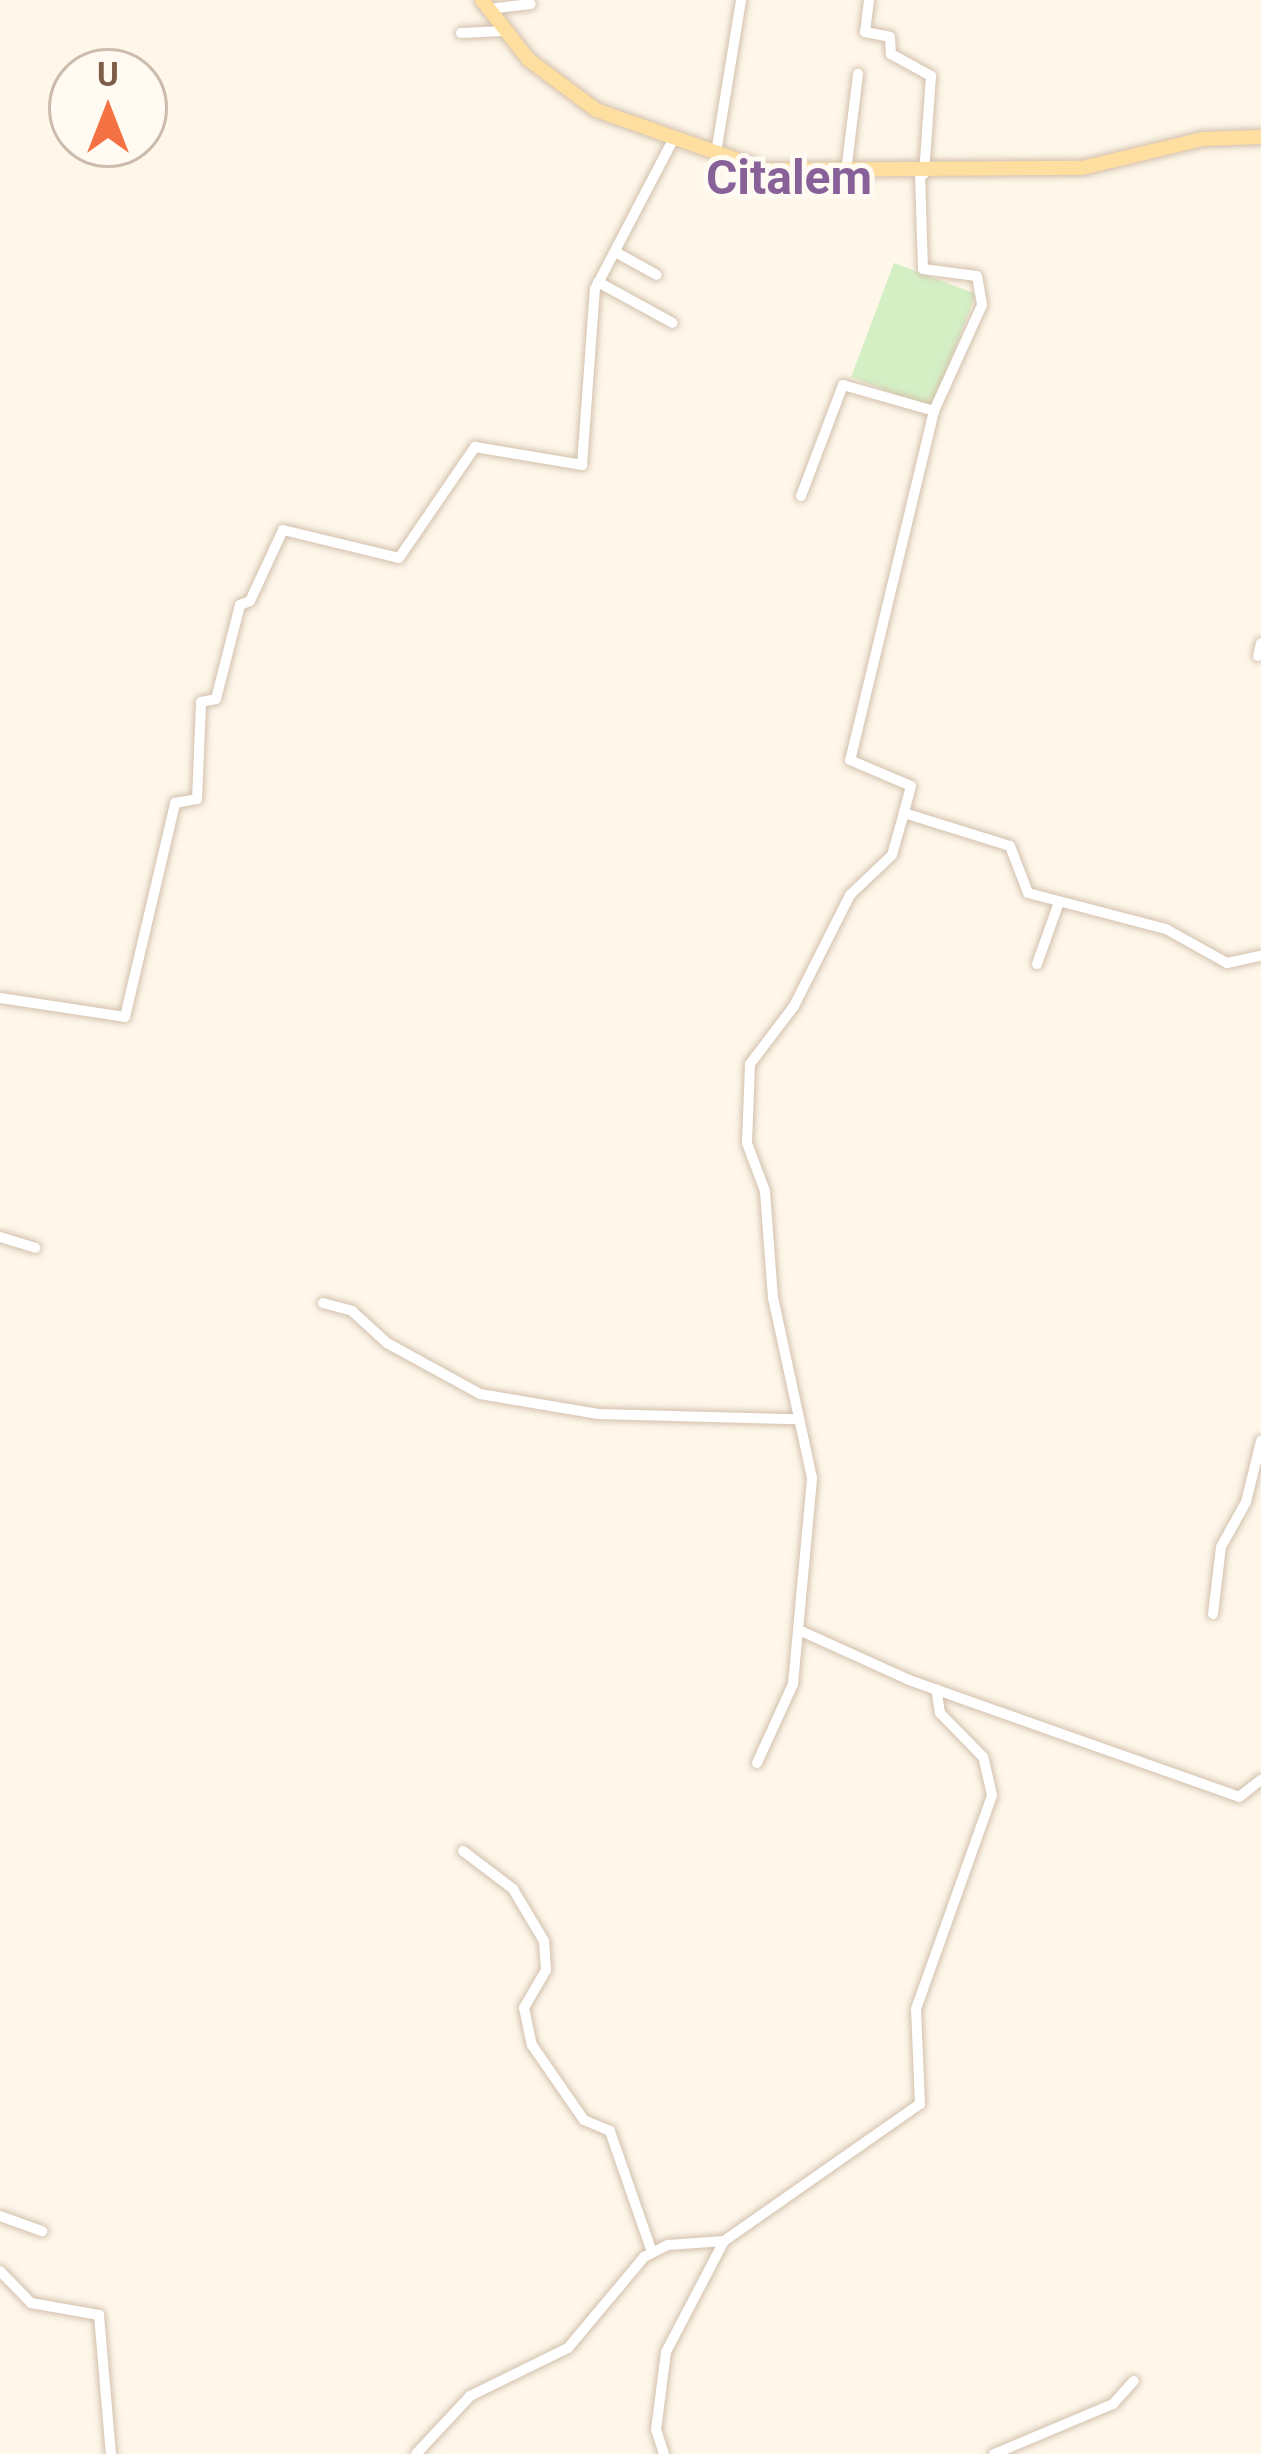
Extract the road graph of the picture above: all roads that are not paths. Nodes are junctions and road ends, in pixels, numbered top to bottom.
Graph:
1 (741, 0) edge
2 (869, 0) edge
3 (485, 4) edge
4 (531, 4) dead end
5 (503, 31) junction
6 (461, 33) dead end
7 (858, 74) dead end
8 (1261, 137) edge
9 (672, 142) junction
10 (716, 153) junction
11 (922, 174) junction
12 (846, 176) junction
13 (619, 254) junction
14 (657, 275) dead end
15 (598, 282) junction
16 (673, 323) dead end
17 (934, 411) junction
18 (801, 496) dead end
19 (904, 813) junction
20 (1058, 905) junction
21 (1261, 956) edge
22 (1037, 964) dead end
23 (0, 998) edge
24 (0, 1237) edge
25 (35, 1248) dead end
26 (323, 1303) dead end
27 (795, 1419) junction
28 (1261, 1441) edge
29 (1213, 1614) dead end
30 (799, 1630) junction
31 (936, 1689) junction
32 (757, 1763) dead end
33 (1261, 1780) edge
34 (463, 1851) dead end
35 (0, 2216) edge
36 (42, 2231) dead end
37 (724, 2241) junction
38 (652, 2252) junction
39 (0, 2271) edge
40 (1134, 2381) dead end
41 (1029, 2450) edge
42 (111, 2454) edge
43 (416, 2454) edge
44 (664, 2454) edge
45 (994, 2454) edge

1 - 10 street
2 - 11 street
3 - 4 street
3 - 5 main road
5 - 6 street
5 - 9 main road
7 - 12 street
8 - 11 main road
9 - 10 main road
9 - 13 street
10 - 12 main road
11 - 12 main road
11 - 17 street
13 - 14 street
13 - 15 street
15 - 16 street
15 - 23 street
17 - 18 street
17 - 19 street
19 - 20 street
19 - 27 street
20 - 21 street
20 - 22 street
24 - 25 street
26 - 27 street
27 - 30 street
28 - 29 street
30 - 31 street
30 - 32 street
31 - 33 street
31 - 37 street
34 - 38 street
35 - 36 street
37 - 38 street
37 - 44 street
38 - 43 street
39 - 42 street
40 - 41 street
41 - 45 street

